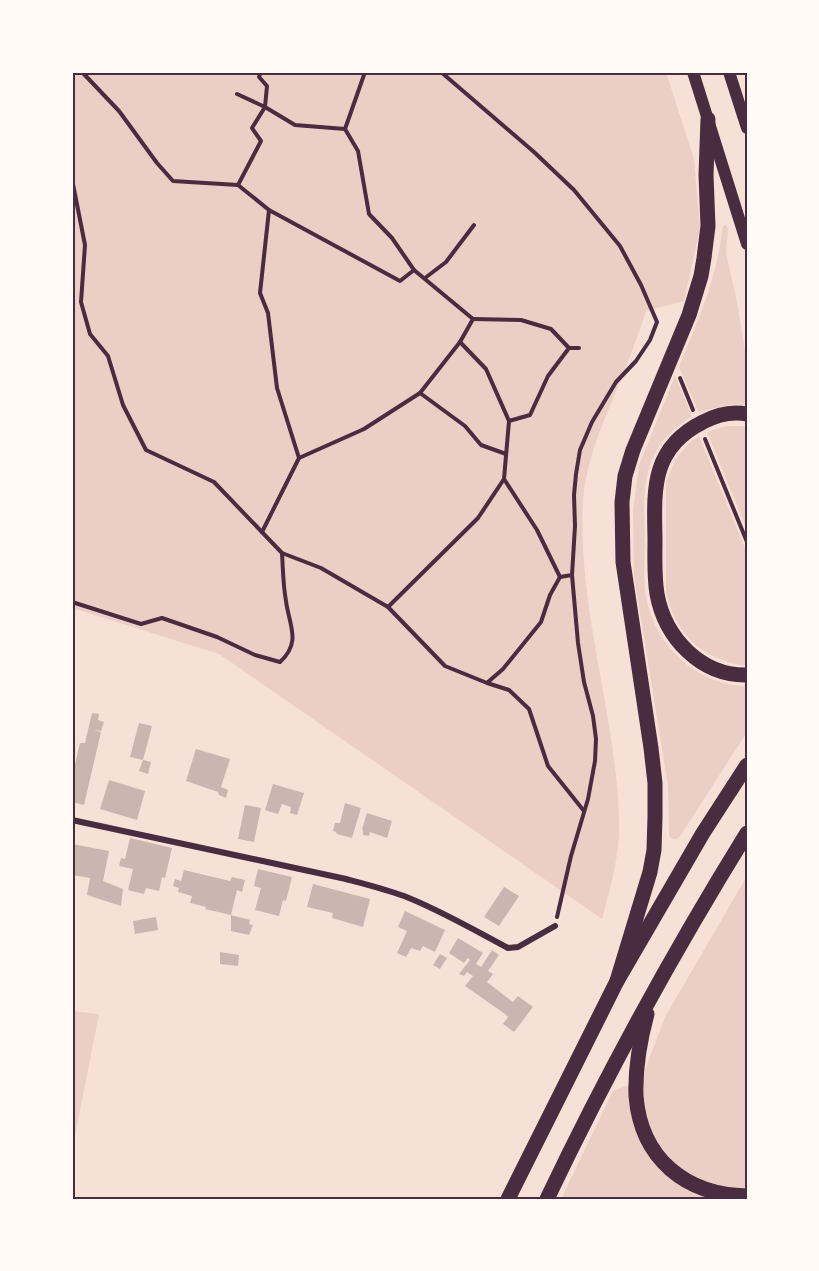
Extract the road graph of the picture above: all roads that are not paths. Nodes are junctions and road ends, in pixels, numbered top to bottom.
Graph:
1 (693, 72) edge
2 (729, 72) edge
3 (708, 118) junction
4 (747, 128) edge
5 (747, 244) edge
6 (747, 414) edge
7 (747, 675) edge
8 (747, 765) edge
9 (72, 819) edge
10 (747, 833) edge
11 (555, 926) road end
12 (617, 981) junction
13 (652, 993) junction
14 (747, 1197) edge
15 (508, 1199) edge
16 (547, 1199) edge

1 - 3 main road
2 - 4 main road
3 - 5 main road
3 - 12 main road
6 - 7 main road
8 - 12 main road
9 - 11 street
10 - 13 main road
12 - 15 main road
13 - 14 main road
13 - 16 main road

